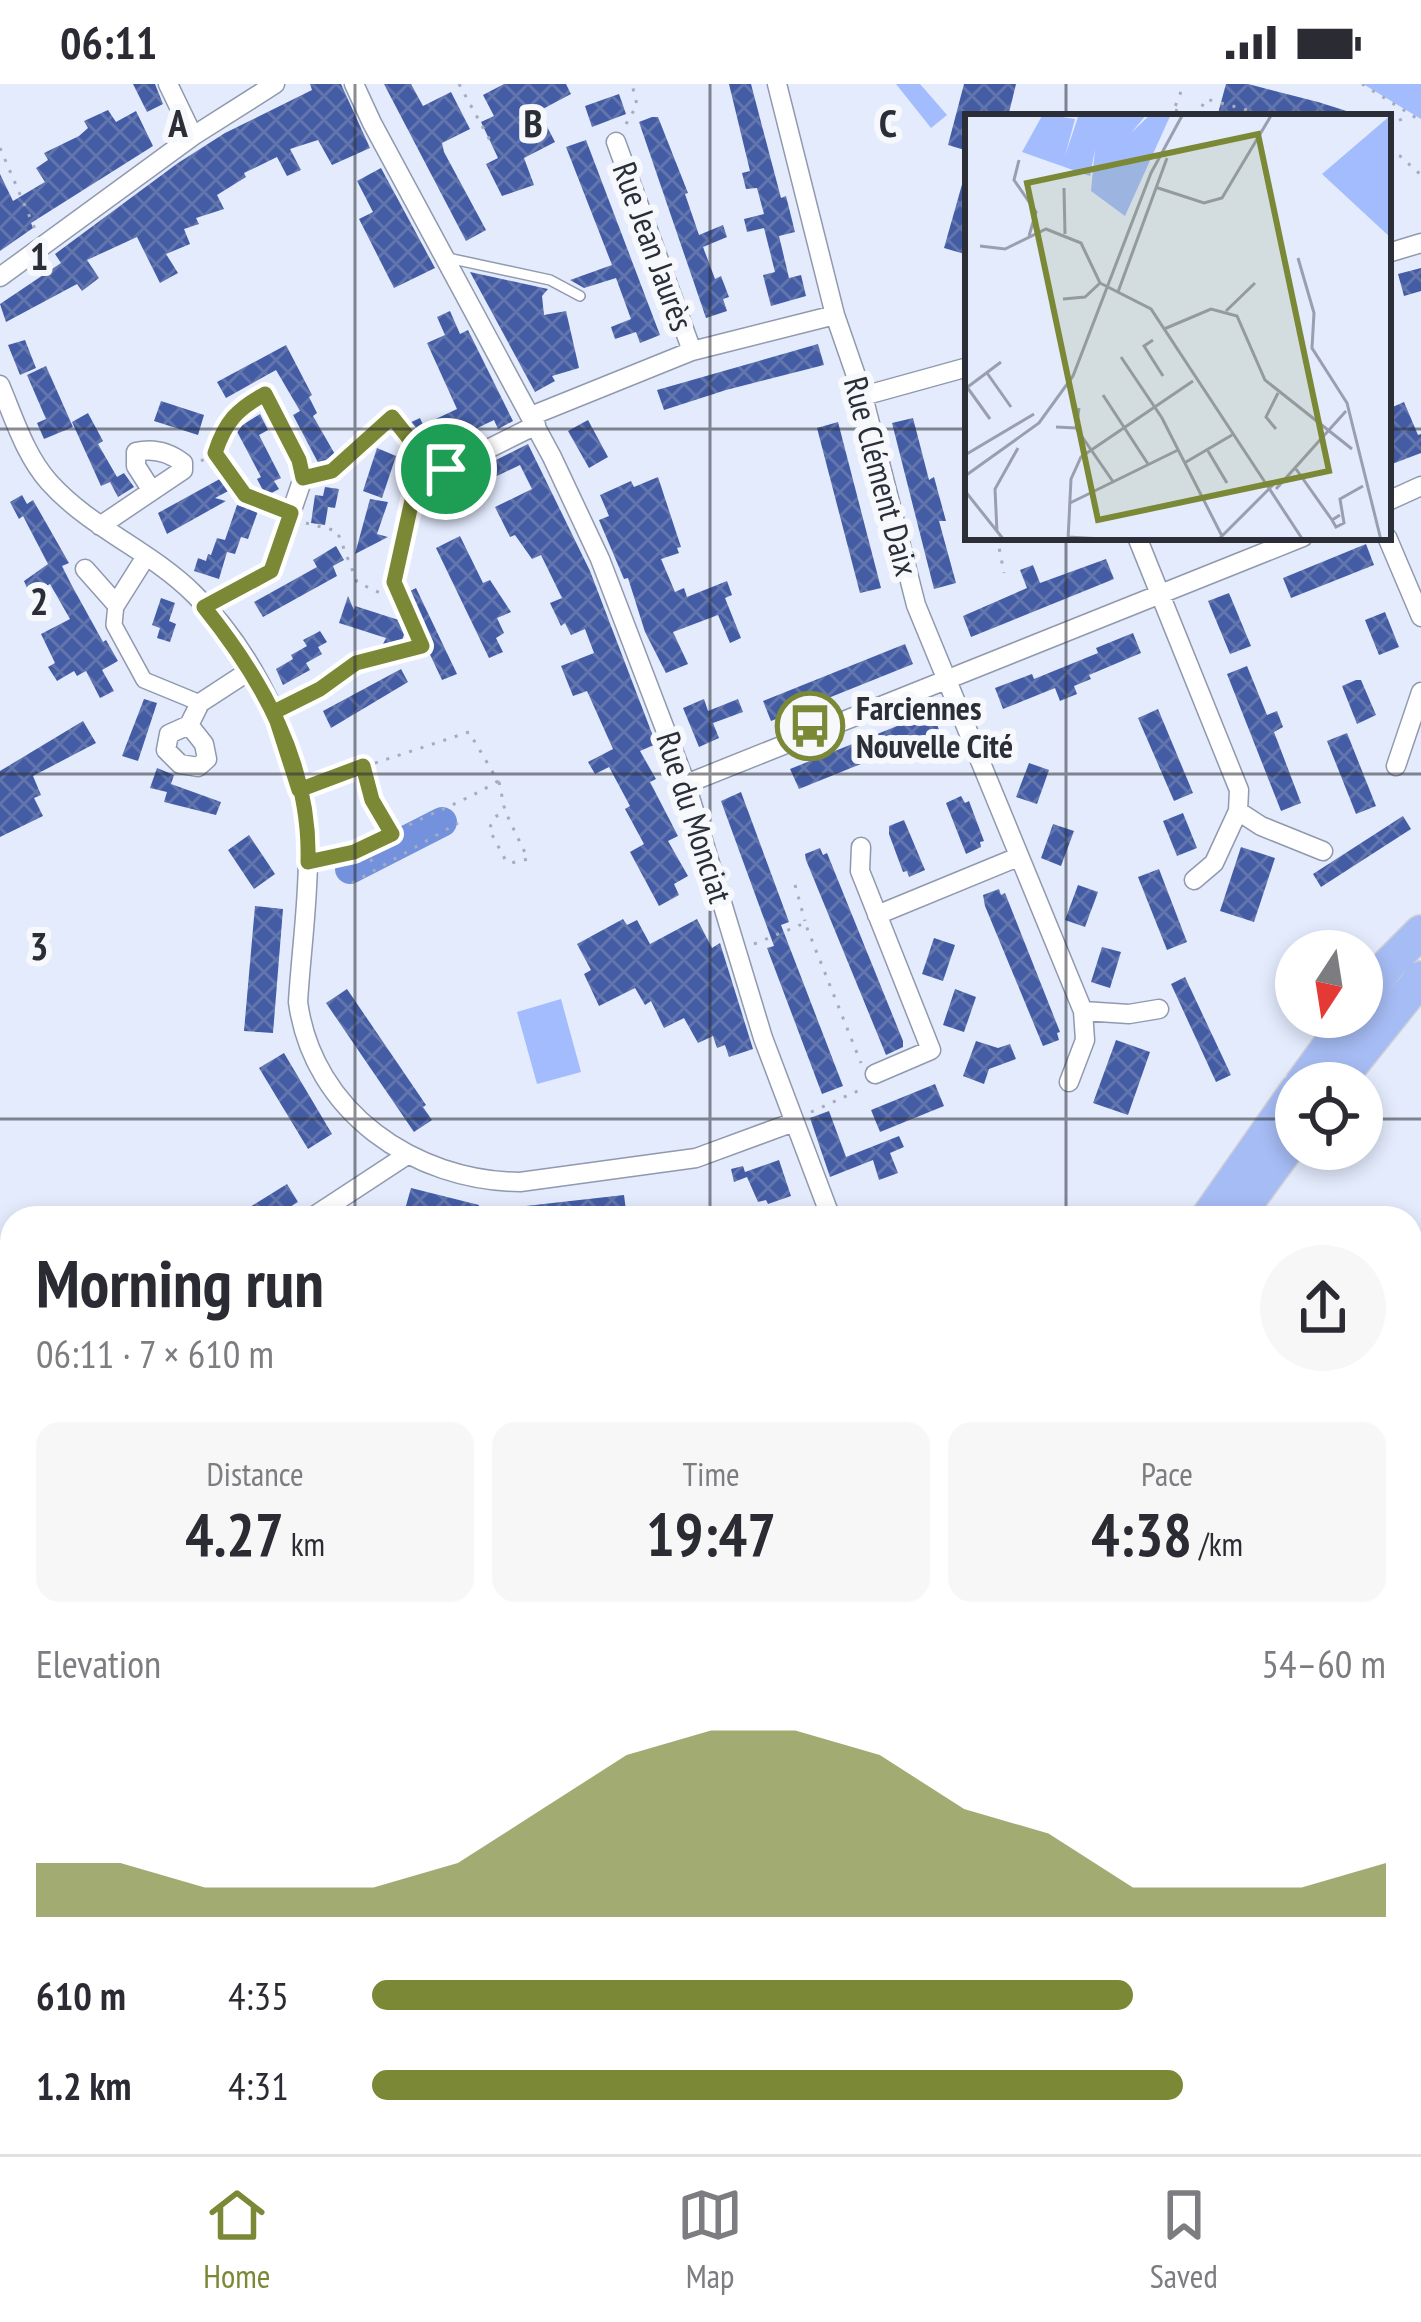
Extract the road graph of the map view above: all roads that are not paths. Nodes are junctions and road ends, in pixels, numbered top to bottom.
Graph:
1 (168, 84) edge
2 (275, 84) edge
3 (354, 84) edge
4 (777, 84) edge
5 (193, 136) junction
6 (616, 142) road end
7 (1421, 243) edge
8 (1391, 252) edge
9 (444, 258) junction
10 (0, 278) edge
11 (580, 296) dead end
12 (835, 315) junction
13 (692, 351) junction
14 (965, 368) edge
15 (0, 385) edge
16 (265, 394) road end
17 (863, 396) junction
18 (533, 420) junction
19 (1421, 486) edge
20 (152, 491) junction
21 (1391, 500) edge
22 (100, 526) junction
23 (406, 529) road end
24 (1138, 540) edge
25 (1296, 540) edge
26 (1389, 540) edge
27 (146, 558) junction
28 (85, 569) dead end
29 (1161, 595) junction
30 (116, 604) junction
31 (204, 607) junction
32 (1421, 617) edge
33 (356, 663) road end
34 (252, 669) junction
35 (948, 680) junction
36 (1421, 692) edge
37 (200, 703) junction
38 (274, 712) junction
39 (189, 725) dead end
40 (1396, 766) dead end
41 (686, 784) junction
42 (1238, 811) junction
43 (861, 847) dead end
44 (1323, 851) dead end
45 (1018, 857) junction
46 (1194, 880) dead end
47 (878, 915) junction
48 (1421, 932) edge
49 (1383, 972) edge
50 (1421, 978) edge
51 (1159, 1010) dead end
52 (1083, 1011) junction
53 (1354, 1062) edge
54 (875, 1074) road end
55 (1069, 1082) dead end
56 (1275, 1120) edge
57 (794, 1122) junction
58 (407, 1155) junction
59 (1275, 1165) edge
60 (329, 1206) edge
61 (826, 1206) edge
62 (1215, 1206) edge
63 (1245, 1206) edge

1 - 5 street
2 - 5 street
3 - 9 street, Rue du Monciat
4 - 12 street, Rue Clément Daix
5 - 10 street
6 - 13 street, Rue Jean Jaurès
7 - 8 street
9 - 11 lane
9 - 18 street, Rue du Monciat
12 - 13 street, Rue Jean Jaurès
12 - 17 street, Rue Clément Daix
13 - 18 street, Rue Jean Jaurès
14 - 17 street
15 - 22 street
16 - 31 street
17 - 35 street, Rue Clément Daix
18 - 23 street
18 - 41 street, Rue du Monciat
19 - 21 street
20 - 20 street
20 - 22 street
22 - 27 street
24 - 29 street
25 - 29 street
26 - 32 street
27 - 30 street
27 - 31 street
28 - 30 street
29 - 35 street
29 - 42 street
30 - 37 street
31 - 34 street
33 - 38 street
34 - 37 street
34 - 38 street
35 - 41 street
35 - 45 street, Rue Clément Daix
36 - 40 street
37 - 39 street
38 - 58 street
41 - 57 street, Rue du Monciat
42 - 44 street
42 - 46 street
43 - 47 street
45 - 47 street
45 - 52 street, Rue Clément Daix
47 - 54 street
48 - 49 highway
50 - 53 highway
51 - 52 street
52 - 55 street
56 - 62 highway
57 - 58 street
57 - 61 street, Rue du Monciat
58 - 60 street
59 - 63 highway

